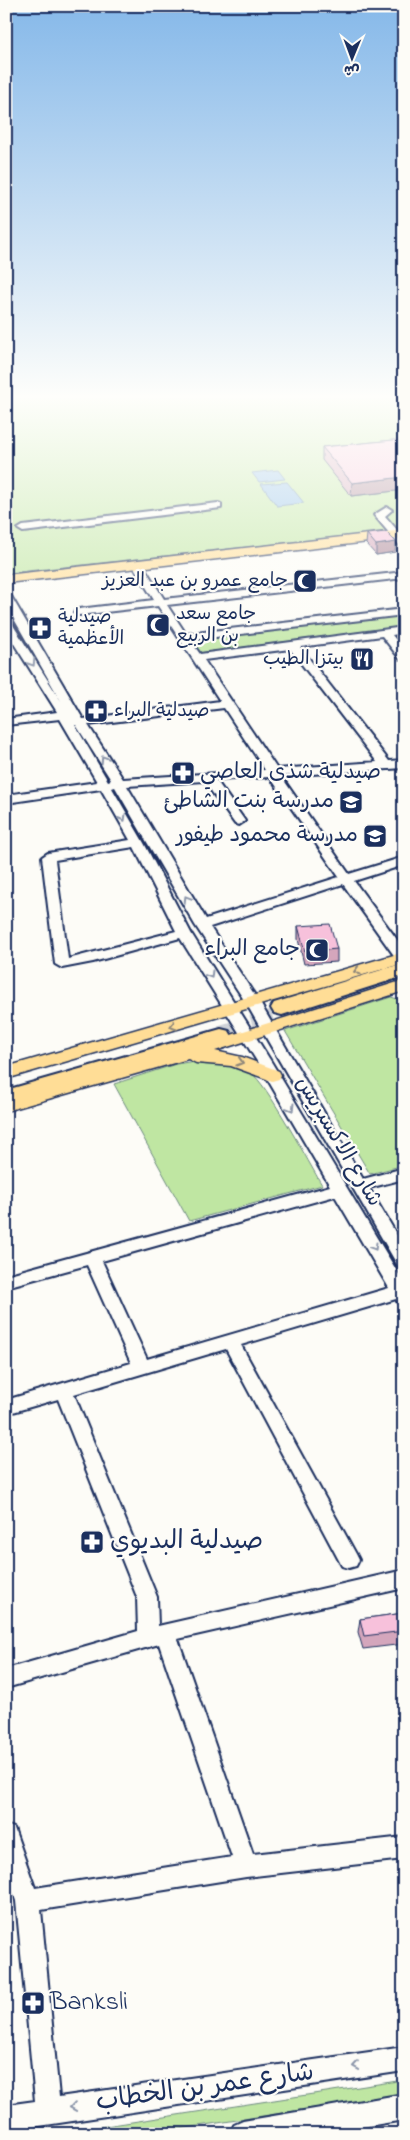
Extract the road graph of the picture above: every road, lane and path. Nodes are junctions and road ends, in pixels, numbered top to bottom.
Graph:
1 (218, 506) dead end
2 (387, 510) dead end
3 (23, 529) dead end
4 (399, 534) edge
5 (404, 545) edge
6 (137, 564) junction
7 (404, 575) edge
8 (6, 579) edge
9 (6, 596) edge
10 (160, 603) junction
11 (79, 612) dead end
12 (404, 612) edge
13 (6, 622) edge
14 (404, 630) edge
15 (384, 632) junction
16 (184, 638) junction
17 (293, 645) junction
18 (404, 657) edge
19 (196, 658) junction
20 (227, 704) junction
21 (64, 715) junction
22 (6, 722) edge
23 (80, 723) junction
24 (404, 764) edge
25 (386, 766) junction
26 (273, 773) junction
27 (208, 778) junction
28 (119, 783) junction
29 (104, 786) junction
30 (6, 799) edge
31 (239, 821) dead end
32 (138, 843) junction
33 (404, 861) edge
34 (345, 879) junction
35 (202, 925) junction
36 (184, 933) junction
37 (404, 958) edge
38 (404, 969) edge
39 (401, 986) edge
40 (253, 1002) junction
41 (232, 1009) junction
42 (268, 1029) junction
43 (248, 1036) junction
44 (158, 1062) junction
45 (6, 1073) edge
46 (272, 1075) junction
47 (6, 1086) edge
48 (6, 1098) edge
49 (6, 1106) edge
50 (404, 1173) edge
51 (360, 1185) junction
52 (340, 1189) junction
53 (92, 1258) junction
54 (404, 1262) edge
55 (6, 1281) edge
56 (402, 1293) edge
57 (230, 1341) junction
58 (142, 1367) junction
59 (63, 1390) junction
60 (6, 1407) edge
61 (348, 1560) dead end
62 (404, 1579) edge
63 (157, 1635) junction
64 (6, 1679) edge
65 (6, 1836) edge
66 (404, 1848) edge
67 (246, 1866) junction
68 (28, 1901) junction
69 (404, 2059) edge
70 (404, 2107) edge
71 (48, 2111) junction
72 (6, 2118) edge
73 (243, 2134) edge

1 - 3 street
2 - 4 street
4 - 5 street
4 - 6 main road
6 - 8 main road
6 - 10 street
7 - 10 street
9 - 23 street
10 - 11 street
10 - 16 street
12 - 16 street
13 -> 21 street, شارع الاكسبريس
14 - 15 street
15 - 17 street
15 - 18 street
16 - 19 street
17 - 19 street
17 - 25 street
19 - 20 street
20 - 23 street
20 - 26 street
21 - 22 street
21 - 29 street, شارع الاكسبريس
28 -> 23 street
24 - 25 street
25 - 26 street
26 - 27 street
26 - 34 street
27 - 28 street
27 - 31 street
28 - 29 street
35 -> 28 street
29 - 30 street
29 -> 32 street, شارع الاكسبريس
32 - 36 street, شارع الاكسبريس
32 - 36 street
33 - 34 street
34 - 35 street
34 - 37 street
35 - 40 street
36 -> 41 street, شارع الاكسبريس
37 -> 40 main road
38 - 39 highway
39 - 42 main road
40 - 41 main road
40 - 42 street
41 - 43 street, شارع الاكسبريس
41 -> 45 main road
42 - 43 main road
42 - 51 street
43 - 44 main road
43 - 46 street, شارع الاكسبريس
44 -> 46 main road
44 - 49 main road
46 -> 52 street, شارع الاكسبريس
47 - 48 highway
50 - 51 street
51 - 54 street
52 - 53 street
52 -> 56 street, شارع الاكسبريس
53 - 55 street
53 - 58 street
56 - 57 street
57 - 58 street
57 - 61 street
58 - 59 street
59 - 60 street
59 - 63 street
62 - 63 street
63 - 64 street
63 - 67 street
65 - 68 street
66 - 67 street
67 - 68 street
68 - 71 street
69 -> 71 street, شارع عمر بن الخطاب
70 - 73 street, شارع عمر بن الخطاب
71 - 72 street, شارع عمر بن الخطاب

